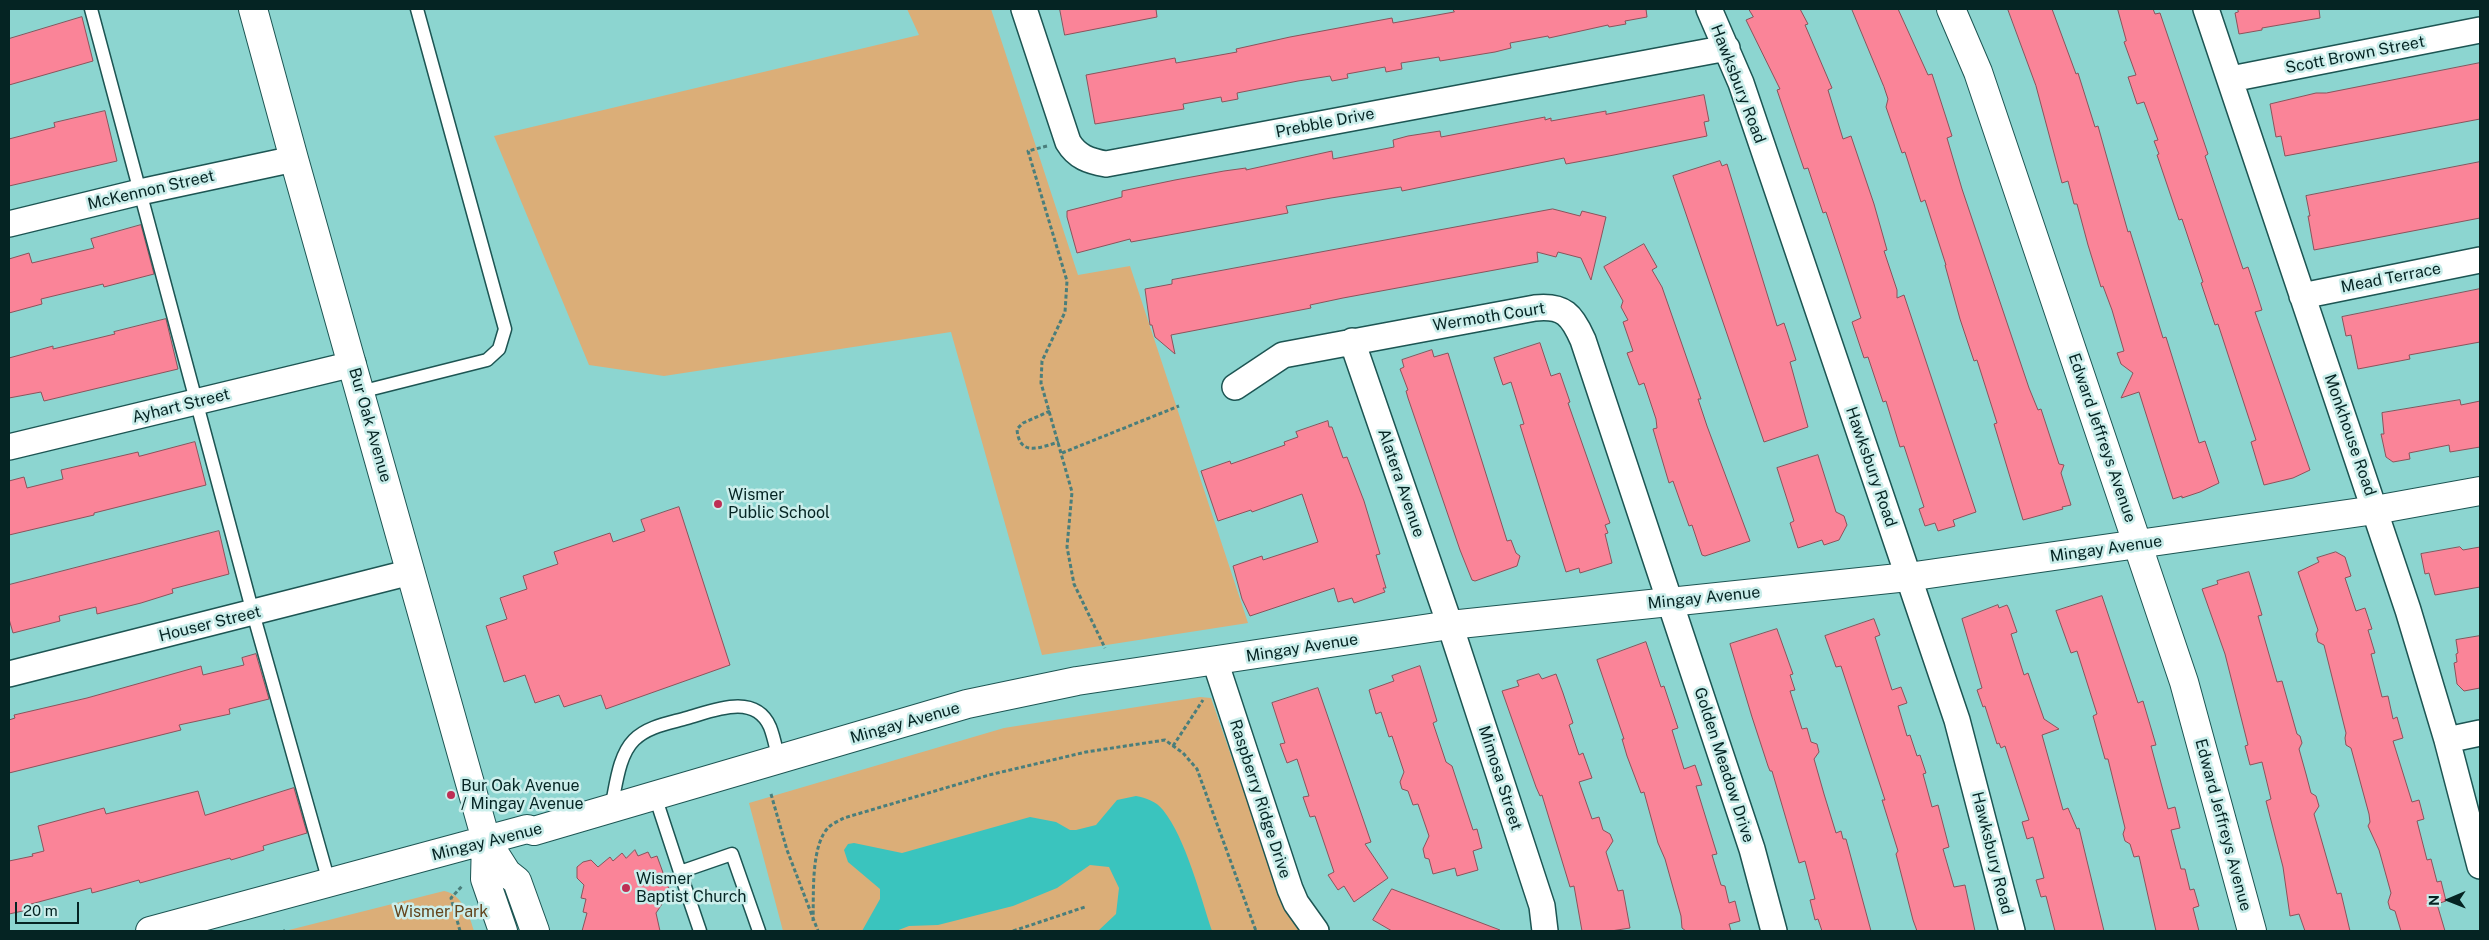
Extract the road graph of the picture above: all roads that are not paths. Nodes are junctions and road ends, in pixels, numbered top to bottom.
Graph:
1 (91, 9) edge
2 (254, 9) edge
3 (417, 9) edge
4 (1024, 9) edge
5 (1709, 9) edge
6 (1951, 9) edge
7 (2206, 9) edge
8 (2480, 30) edge
9 (1727, 48) junction
10 (2231, 80) junction
11 (294, 159) junction
12 (140, 192) junction
13 (9, 224) edge
14 (2480, 260) edge
15 (2302, 296) junction
16 (1352, 341) junction
17 (352, 364) junction
18 (1235, 387) dead end
19 (360, 392) junction
20 (197, 402) junction
21 (9, 447) edge
22 (2480, 491) edge
23 (2375, 510) junction
24 (2138, 545) junction
25 (411, 572) junction
26 (1908, 577) junction
27 (1669, 601) junction
28 (254, 613) junction
29 (1450, 625) junction
30 (1215, 661) junction
31 (9, 674) edge
32 (2480, 734) edge
33 (2447, 740) junction
34 (779, 760) junction
35 (655, 796) junction
36 (611, 808) junction
37 (486, 840) junction
38 (2480, 866) edge
39 (680, 872) junction
40 (329, 882) junction
41 (150, 931) edge
42 (503, 931) edge
43 (535, 931) edge
44 (700, 931) edge
45 (759, 931) edge
46 (1316, 931) edge
47 (1545, 931) edge
48 (1774, 931) edge
49 (2012, 931) edge
50 (2252, 931) edge

1 - 12 lane
2 - 11 street, Bur Oak Avenue
3 - 19 lane
4 - 9 street, Prebble Drive
5 - 9 street, Hawksbury Road
6 - 24 street, Edward Jeffreys Avenue
7 - 10 street, Monkhouse Road
8 - 10 street, Scott Brown Street
9 - 26 street, Hawksbury Road
10 - 15 street, Monkhouse Road
11 - 12 street, McKennon Street
11 - 17 street, Bur Oak Avenue
12 - 13 street, McKennon Street
12 - 20 lane
14 - 15 street, Mead Terrace
15 - 23 street, Monkhouse Road
16 - 18 street, Wermoth Court
16 - 27 street, Wermoth Court
16 - 29 street, Alatera Avenue
17 - 19 street, Bur Oak Avenue
17 - 20 street, Ayhart Street
19 - 25 street, Bur Oak Avenue
20 - 21 street, Ayhart Street
20 - 28 lane
22 - 23 street, Mingay Avenue
23 - 24 street, Mingay Avenue
23 - 33 street, Monkhouse Road
24 - 26 street, Mingay Avenue
24 - 50 street, Edward Jeffreys Avenue
25 - 28 street, Houser Street
25 - 37 street, Bur Oak Avenue
26 - 27 street, Mingay Avenue
26 - 49 street, Hawksbury Road
27 - 29 street, Mingay Avenue
27 - 48 street, Golden Meadow Drive
28 - 31 street, Houser Street
28 - 40 lane
29 - 30 street, Mingay Avenue
29 - 47 street, Mimosa Street
30 - 34 street, Mingay Avenue
30 - 46 street, Raspberry Ridge Drive
32 - 33 street
33 - 38 street, Monkhouse Road
34 - 35 street, Mingay Avenue
34 - 36 lane
35 - 36 street, Mingay Avenue
35 - 39 lane
36 - 37 street, Mingay Avenue
37 - 40 street, Mingay Avenue
37 - 42 street, Bur Oak Avenue
37 - 43 street, Bur Oak Avenue
39 - 44 lane
39 - 45 lane
40 - 41 street, Mingay Avenue

